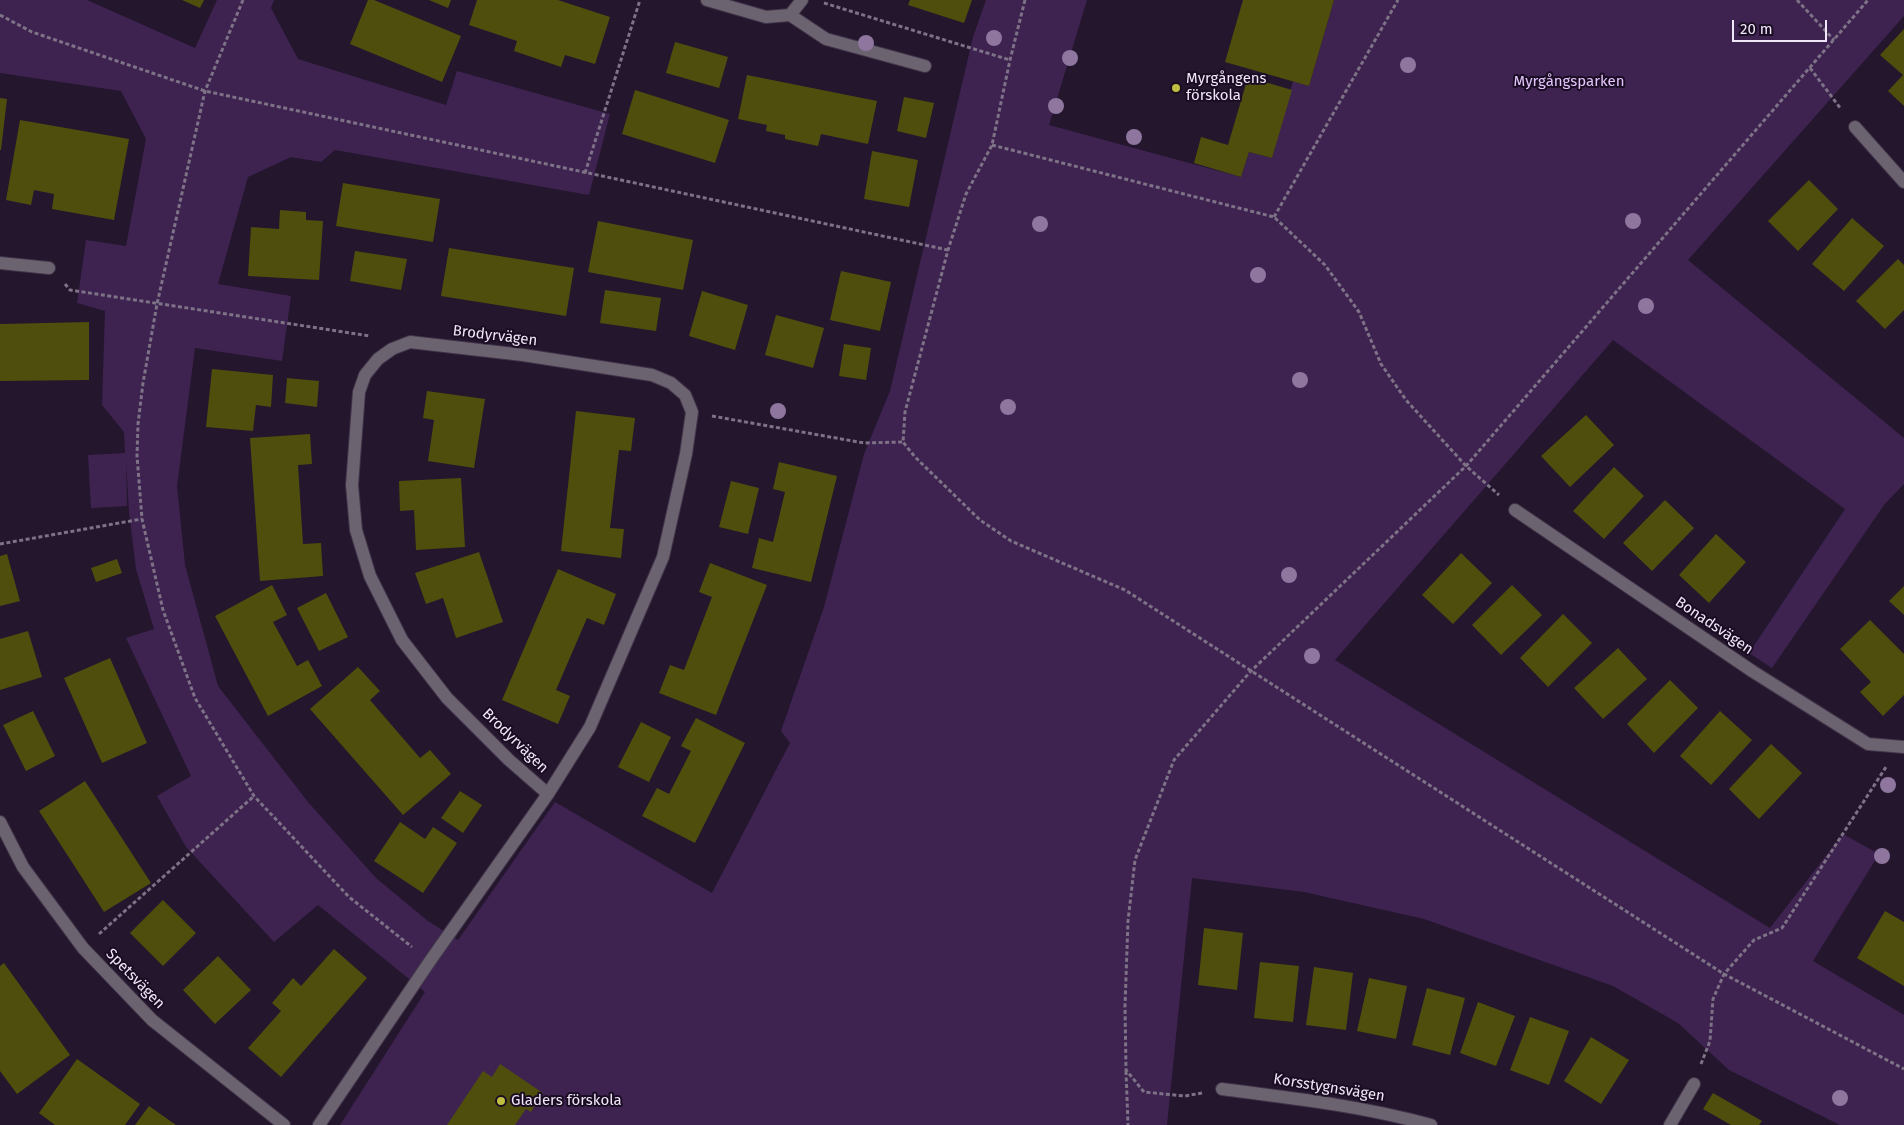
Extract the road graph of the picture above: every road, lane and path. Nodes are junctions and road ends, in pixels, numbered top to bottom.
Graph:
1 (243, 0) edge
2 (640, 0) edge
3 (707, 0) edge
4 (802, 0) edge
5 (814, 0) edge
6 (1025, 0) edge
7 (1398, 0) edge
8 (1797, 0) edge
9 (1868, 0) edge
10 (0, 15) edge
11 (790, 15) junction
12 (1834, 40) junction
13 (1010, 60) junction
14 (925, 66) dead end
15 (1810, 68) junction
16 (205, 91) junction
17 (1855, 127) joint
18 (992, 145) junction
19 (585, 173) junction
20 (1904, 182) edge
21 (1274, 217) junction
22 (948, 250) junction
23 (0, 263) edge
24 (49, 268) joint
25 (157, 304) junction
26 (371, 336) dead end
27 (692, 412) junction
28 (903, 442) junction
29 (1466, 466) junction
30 (1515, 510) joint
31 (142, 518) junction
32 (0, 544) edge
33 (1250, 672) junction
34 (1901, 747) edge
35 (548, 794) junction
36 (254, 796) junction
37 (0, 822) edge
38 (83, 948) junction
39 (430, 961) junction
40 (1724, 974) junction
41 (1904, 1069) edge
42 (1126, 1070) junction
43 (1694, 1084) joint
44 (1222, 1090) joint
45 (284, 1125) edge
46 (319, 1125) edge
47 (1128, 1125) edge
48 (1431, 1125) edge
49 (1670, 1125) edge

1 - 16 path
2 - 19 path
3 - 11 street
4 - 11 street
5 - 13 path
6 - 13 path
7 - 21 path
8 - 12 path
9 - 12 path
10 - 16 path
11 - 14 street
12 - 15 path
13 - 18 path
15 - 17 path
15 - 29 path
16 - 19 path
16 - 25 path
17 - 20 street
18 - 21 path
18 - 22 path
19 - 22 path
21 - 29 path
22 - 28 path
23 - 24 street
24 - 25 path
25 - 26 path
25 - 31 path
27 - 28 path
27 - 35 street, Brodyrvägen
27 - 35 street, Brodyrvägen
28 - 33 path
29 - 30 path
29 - 33 path
30 - 34 street, Bonadsvägen
31 - 32 path
31 - 36 path
33 - 40 path
33 - 42 path
34 - 40 path
35 - 39 street, Brodyrvägen
36 - 38 path
36 - 39 path
37 - 38 street, Spetsvägen
38 - 45 street, Spetsvägen
39 - 46 street, Brodyrvägen
40 - 41 path
40 - 43 path
42 - 44 path
42 - 47 path
43 - 49 street
44 - 48 street, Korsstygnsvägen

